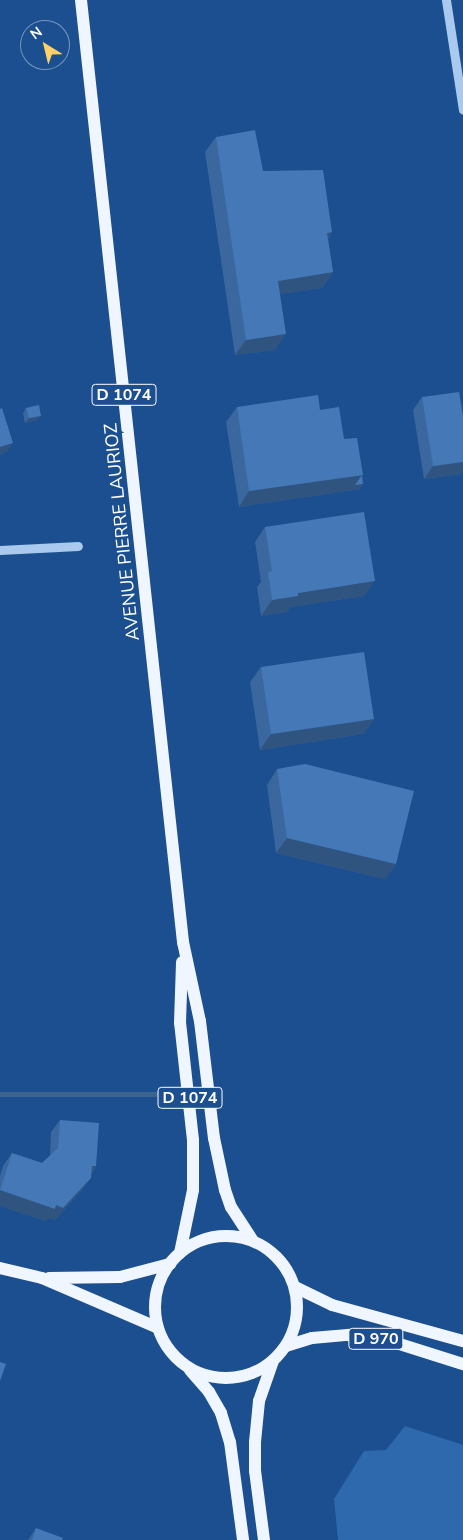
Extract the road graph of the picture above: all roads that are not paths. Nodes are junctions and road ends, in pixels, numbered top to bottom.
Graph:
1 (81, 0) edge
2 (446, 0) edge
3 (460, 72) edge
4 (463, 110) edge
5 (78, 546) dead end
6 (0, 550) edge
7 (183, 942) junction
8 (252, 1241) junction
9 (180, 1254) junction
10 (170, 1264) junction
11 (0, 1268) edge
12 (42, 1278) junction
13 (295, 1287) junction
14 (158, 1328) junction
15 (463, 1341) edge
16 (286, 1346) junction
17 (273, 1361) junction
18 (463, 1364) edge
19 (185, 1365) junction
20 (243, 1540) edge
21 (264, 1540) edge

1 - 7 main road, AVENUE PIERRE LAURIOZ / D 1074
2 - 3 street
3 - 4 street
5 - 6 street
7 - 8 main road, AVENUE PIERRE LAURIOZ / D 1074
7 - 9 main road, AVENUE PIERRE LAURIOZ / D 1074
8 - 9 main road
8 - 13 main road
9 - 10 main road
10 - 12 main road
10 - 14 main road
11 - 12 main road
12 - 14 main road
13 - 15 main road, D 970
13 - 16 main road
14 - 19 main road
16 - 17 main road
16 - 18 main road, D 970
17 - 19 main road
17 - 21 main road
19 - 20 main road

